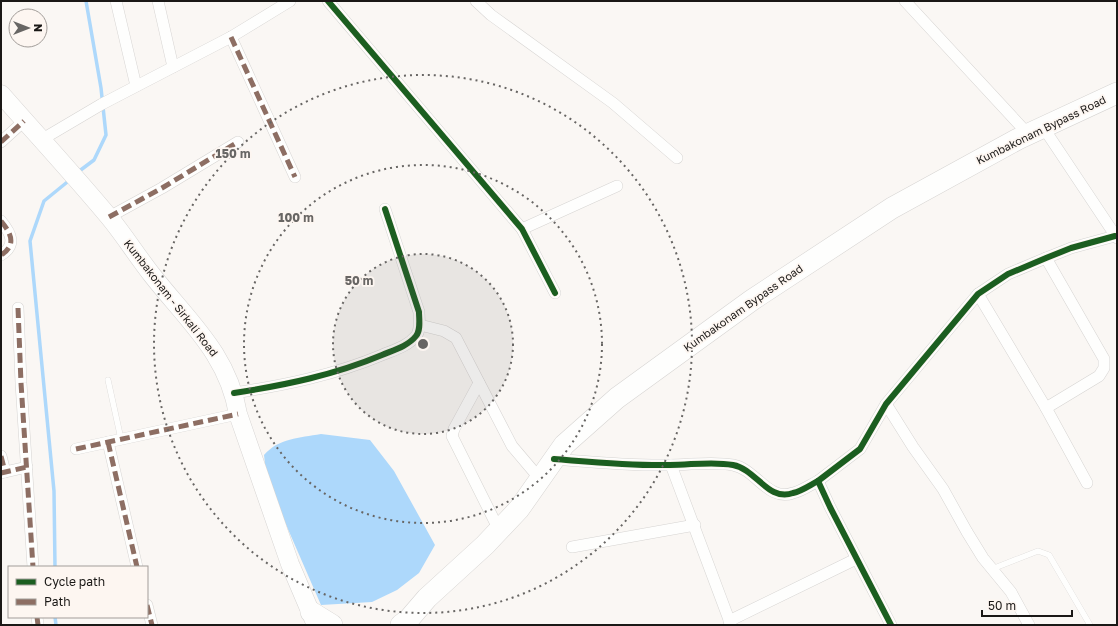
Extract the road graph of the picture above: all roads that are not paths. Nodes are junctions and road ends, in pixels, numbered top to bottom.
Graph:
1 (116, 1) edge
2 (158, 1) edge
3 (290, 1) edge
4 (328, 1) edge
5 (476, 1) edge
6 (905, 1) edge
7 (277, 4) edge
8 (231, 37) junction
9 (172, 67) junction
10 (136, 86) junction
11 (1117, 93) edge
12 (1, 94) edge
13 (24, 121) junction
14 (1036, 131) junction
15 (41, 140) junction
16 (1, 142) edge
17 (238, 142) dead end
18 (677, 158) dead end
19 (295, 177) dead end
20 (617, 186) dead end
21 (385, 209) dead end
22 (109, 217) junction
23 (1, 221) edge
24 (522, 229) junction
25 (1116, 237) edge
26 (1, 255) edge
27 (1046, 258) junction
28 (555, 293) dead end
29 (978, 294) junction
30 (18, 308) dead end
31 (420, 325) junction
32 (108, 380) dead end
33 (479, 383) junction
34 (234, 393) junction
35 (886, 404) junction
36 (1046, 408) junction
37 (238, 414) junction
38 (121, 439) junction
39 (108, 442) junction
40 (76, 449) dead end
41 (1, 456) edge
42 (554, 460) junction
43 (671, 465) junction
44 (27, 467) junction
45 (3, 473) edge
46 (540, 480) junction
47 (818, 481) junction
48 (1087, 483) dead end
49 (695, 525) junction
50 (499, 530) junction
51 (572, 547) dead end
52 (856, 559) junction
53 (33, 566) edge
54 (137, 566) edge
55 (992, 569) junction
56 (427, 598) junction
57 (148, 609) edge
58 (313, 619) edge
59 (730, 623) edge
60 (152, 625) edge
61 (332, 625) edge
62 (385, 625) edge
63 (401, 625) edge
64 (890, 625) edge
65 (1029, 625) edge
66 (1090, 625) edge

1 - 10 street
2 - 9 street
3 - 7 street
4 - 24 street
5 - 18 street
6 - 14 street
7 - 8 street
8 - 9 street
8 - 19 street
9 - 10 street
10 - 15 street
11 - 14 highway, Kumbakonam Bypass Road
12 - 13 main road, Kumbakonam - Sirkali Road
13 - 15 main road, Kumbakonam - Sirkali Road
13 - 16 street
14 - 25 street
14 - 42 highway, Kumbakonam Bypass Road
15 - 22 main road, Kumbakonam - Sirkali Road
17 - 22 street
20 - 24 street
21 - 31 street
22 - 34 main road, Kumbakonam - Sirkali Road
23 - 26 street
24 - 28 street
25 - 27 street
27 - 29 street
27 - 36 street
29 - 35 street
29 - 36 street
30 - 44 street
31 - 33 street
31 - 34 street
32 - 38 lane
33 - 46 street
33 - 50 street
34 - 37 main road, Kumbakonam - Sirkali Road
35 - 47 street
35 - 55 street
36 - 48 street
37 - 38 street
37 - 58 main road, Kumbakonam - Sirkali Road
38 - 39 street
39 - 40 street
39 - 54 street
41 - 45 street
42 - 43 street
42 - 46 highway, Kumbakonam Bypass Road
43 - 47 street
43 - 49 street
44 - 45 street
44 - 53 street
46 - 50 highway, Kumbakonam Bypass Road
47 - 52 street
49 - 51 street
49 - 59 street
50 - 56 highway, Kumbakonam Bypass Road
52 - 59 street
52 - 64 street
55 - 65 street
55 - 66 lane
56 - 62 highway, Kumbakonam Bypass Road
56 - 63 highway, Kumbakonam Bypass Road
57 - 60 street
58 - 61 highway

